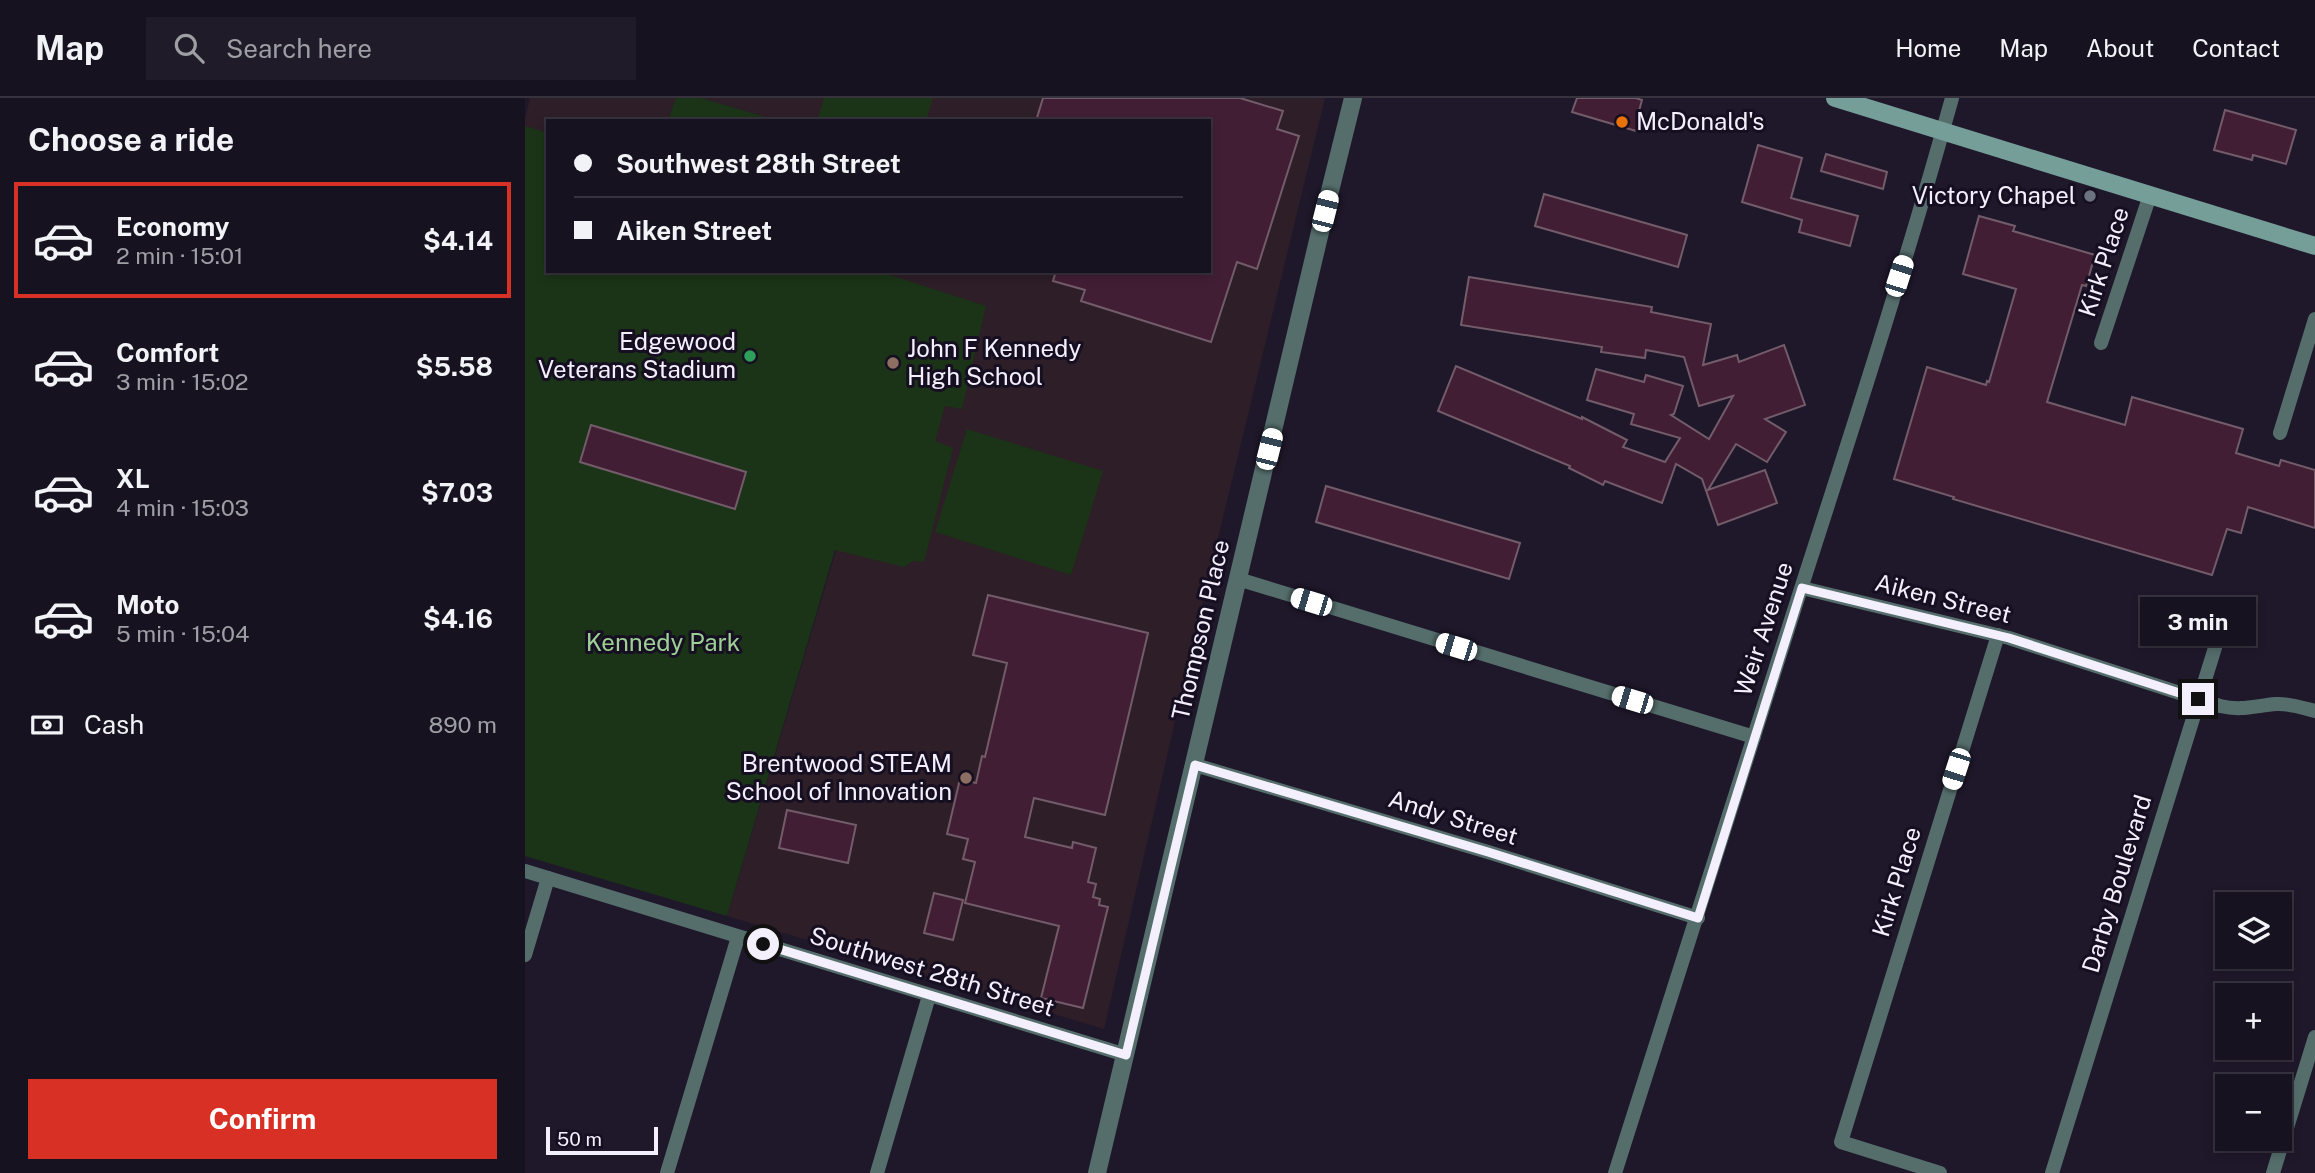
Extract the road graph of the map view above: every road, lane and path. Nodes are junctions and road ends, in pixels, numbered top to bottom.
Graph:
1 (1353, 98) edge
2 (1835, 98) edge
3 (1952, 98) edge
4 (1943, 132) junction
5 (2150, 195) junction
6 (2315, 246) edge
7 (2315, 320) edge
8 (2101, 343) dead end
9 (2280, 433) dead end
10 (1238, 579) junction
11 (1802, 588) junction
12 (2227, 609) dead end
13 (1997, 635) junction
14 (2198, 699) junction
15 (2315, 711) edge
16 (1754, 737) junction
17 (1195, 765) junction
18 (525, 871) edge
19 (548, 878) junction
20 (1698, 918) junction
21 (738, 937) junction
22 (525, 955) edge
23 (929, 996) junction
24 (2315, 1037) edge
25 (1126, 1055) junction
26 (667, 1173) edge
27 (877, 1173) edge
28 (1097, 1173) edge
29 (1615, 1173) edge
30 (1940, 1173) edge
31 (2052, 1173) edge
32 (2273, 1173) edge

1 - 10 street, Thompson Place
2 - 4 main road
3 - 4 street, Weir Avenue
4 - 5 main road
4 - 11 street, Weir Avenue
5 - 6 main road
5 - 8 street, Kirk Place
7 - 9 street
10 - 16 street
10 - 17 street, Thompson Place
11 - 13 street, Aiken Street
11 - 16 street, Weir Avenue
12 - 14 street, Darby Boulevard
13 - 14 street, Aiken Street
13 - 30 street, Kirk Place
14 - 15 street, Aiken Street
14 - 31 street, Darby Boulevard
16 - 20 street, Weir Avenue
17 - 20 street, Andy Street
17 - 25 street, Thompson Place
18 - 19 street, Southwest 28th Street
19 - 21 street, Southwest 28th Street
19 - 22 street
20 - 29 street, Weir Avenue
21 - 23 street, Southwest 28th Street
21 - 26 street
23 - 25 street, Southwest 28th Street
23 - 27 street
24 - 32 street
25 - 28 street, Thompson Place

